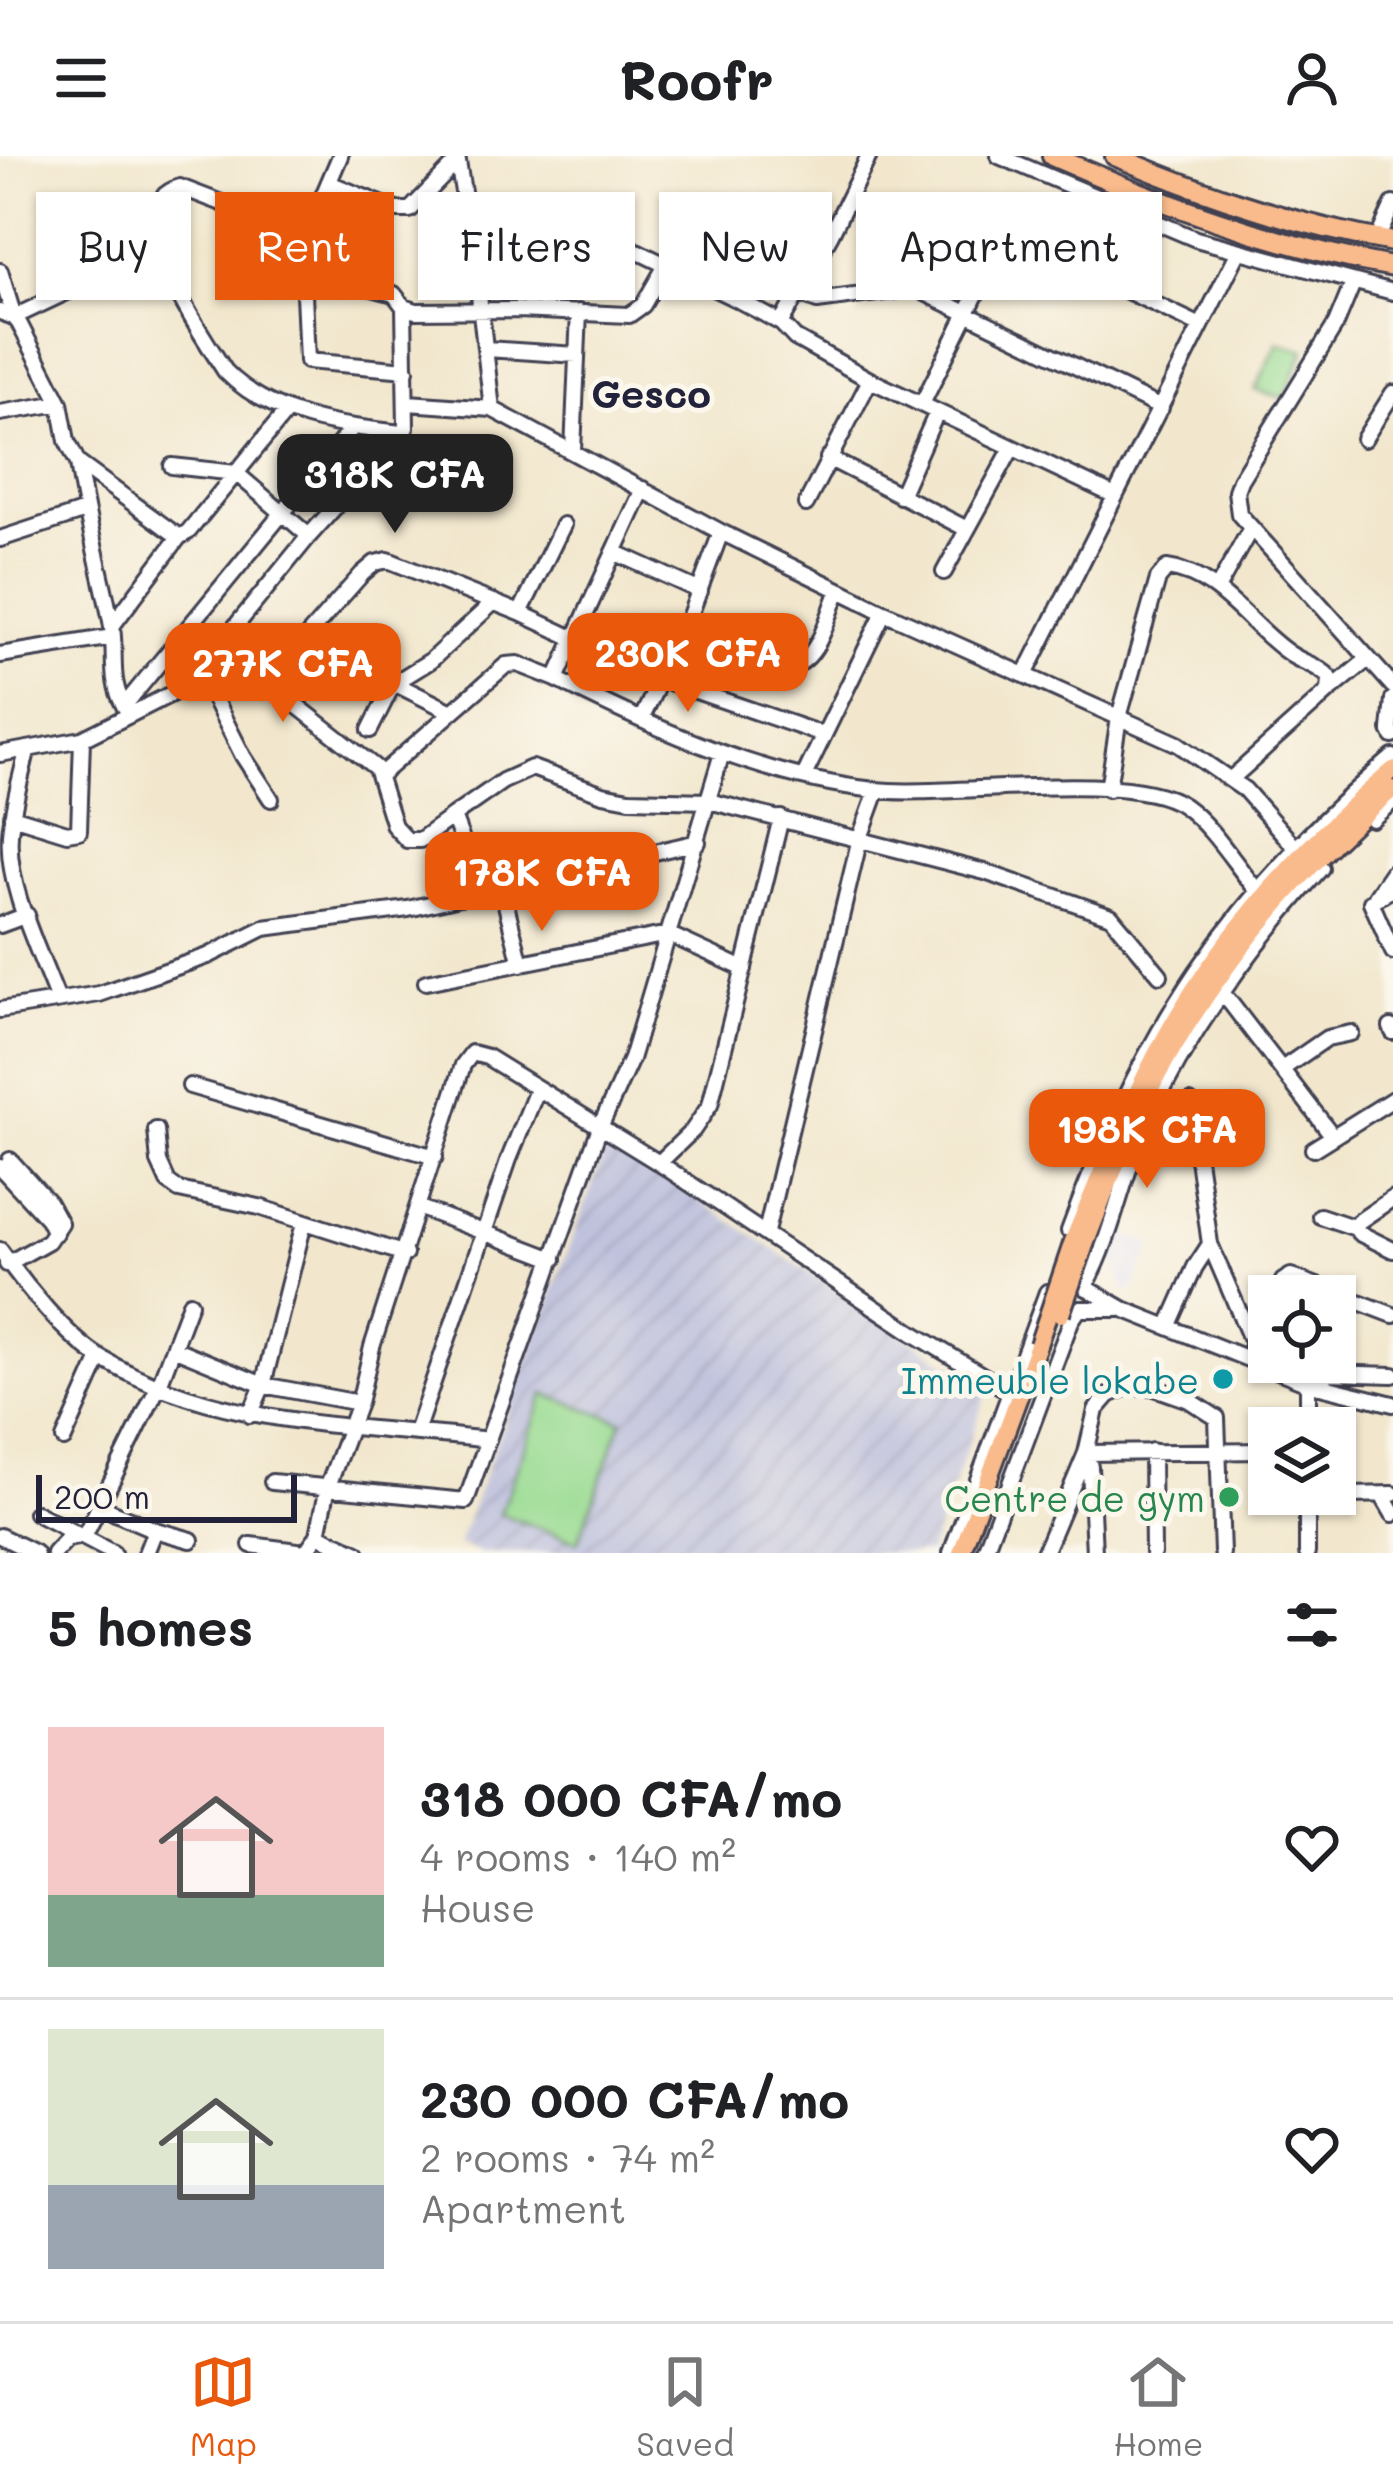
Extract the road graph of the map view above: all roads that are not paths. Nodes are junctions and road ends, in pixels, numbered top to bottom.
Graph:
1 (340, 156) edge
2 (869, 156) edge
3 (1000, 156) edge
4 (1052, 156) edge
5 (1114, 156) edge
6 (457, 158) edge
7 (329, 183) junction
8 (169, 192) edge
9 (325, 192) edge
10 (462, 192) edge
11 (215, 200) edge
12 (1393, 204) edge
13 (832, 229) edge
14 (1385, 241) edge
15 (1238, 253) junction
16 (1393, 267) edge
17 (0, 271) edge
18 (659, 276) edge
19 (1354, 283) junction
20 (1393, 292) edge
21 (394, 294) edge
22 (41, 300) edge
23 (183, 300) edge
24 (304, 300) edge
25 (480, 300) edge
26 (733, 300) edge
27 (795, 300) edge
28 (939, 300) edge
29 (404, 308) junction
30 (482, 310) junction
31 (579, 312) junction
32 (966, 313) junction
33 (7, 314) edge
34 (781, 323) junction
35 (1202, 326) junction
36 (487, 349) junction
37 (578, 355) junction
38 (406, 370) junction
39 (870, 380) junction
40 (1393, 393) edge
41 (408, 403) junction
42 (60, 404) junction
43 (922, 404) junction
44 (1161, 408) junction
45 (492, 409) junction
46 (0, 412) edge
47 (286, 412) junction
48 (937, 412) junction
49 (353, 427) junction
50 (401, 433) junction
51 (1364, 439) dead end
52 (1012, 448) junction
53 (573, 451) junction
54 (828, 458) junction
55 (78, 463) junction
56 (172, 466) dead end
57 (236, 473) junction
58 (644, 489) junction
59 (900, 496) junction
60 (1115, 496) junction
61 (806, 504) dead end
62 (85, 511) junction
63 (283, 514) junction
64 (563, 525) dead end
65 (1251, 528) junction
66 (967, 529) junction
67 (721, 532) junction
68 (309, 536) junction
69 (179, 537) junction
70 (0, 539) edge
71 (614, 552) junction
72 (944, 572) dead end
73 (1217, 589) junction
74 (839, 590) junction
75 (700, 591) junction
76 (494, 602) junction
77 (884, 612) junction
78 (520, 613) junction
79 (689, 618) junction
80 (112, 631) junction
81 (305, 639) junction
82 (573, 640) junction
83 (0, 656) edge
84 (1367, 660) junction
85 (1025, 675) junction
86 (204, 678) junction
87 (556, 679) junction
88 (661, 680) junction
89 (393, 683) junction
90 (263, 686) junction
91 (1393, 686) edge
92 (1329, 691) junction
93 (1393, 699) edge
94 (128, 711) junction
95 (452, 712) junction
96 (1119, 717) junction
97 (641, 718) junction
98 (370, 730) dead end
99 (824, 735) junction
100 (1393, 736) edge
101 (82, 739) junction
102 (27, 751) junction
103 (722, 753) junction
104 (0, 754) edge
105 (1393, 757) edge
106 (1393, 770) edge
107 (380, 775) junction
108 (804, 776) junction
109 (1231, 778) junction
110 (1108, 789) junction
111 (1393, 789) edge
112 (877, 790) junction
113 (271, 799) dead end
114 (709, 801) junction
115 (1393, 801) edge
116 (12, 816) junction
117 (452, 816) junction
118 (781, 818) junction
119 (860, 838) junction
120 (698, 842) junction
121 (1294, 846) junction
122 (1393, 871) edge
123 (501, 885) junction
124 (1393, 888) edge
125 (1256, 889) junction
126 (482, 890) junction
127 (1376, 896) junction
128 (27, 915) junction
129 (0, 925) edge
130 (668, 934) junction
131 (1391, 942) edge
132 (520, 964) junction
133 (744, 969) junction
134 (1160, 975) dead end
135 (426, 982) dead end
136 (1222, 992) junction
137 (57, 998) junction
138 (0, 1010) edge
139 (1352, 1033) dead end
140 (1282, 1069) junction
141 (190, 1086) dead end
142 (538, 1090) junction
143 (1393, 1099) edge
144 (1190, 1102) dead end
145 (600, 1127) junction
146 (156, 1130) dead end
147 (1332, 1135) junction
148 (1313, 1149) dead end
149 (435, 1156) junction
150 (659, 1163) junction
151 (5, 1164) edge
152 (1393, 1198) edge
153 (420, 1208) junction
154 (1320, 1216) dead end
155 (304, 1223) junction
156 (1357, 1228) junction
157 (766, 1232) junction
158 (483, 1233) junction
159 (1080, 1240) junction
160 (1210, 1244) junction
161 (0, 1250) edge
162 (1393, 1250) edge
163 (404, 1254) junction
164 (554, 1258) junction
165 (5, 1264) edge
166 (1048, 1287) junction
167 (1085, 1287) junction
168 (1356, 1301) edge
169 (190, 1303) dead end
170 (1123, 1309) junction
171 (1079, 1310) junction
172 (1393, 1315) edge
173 (1169, 1325) junction
174 (1248, 1346) edge
175 (173, 1348) junction
176 (1248, 1350) edge
177 (100, 1358) junction
178 (1393, 1375) edge
179 (1309, 1383) edge
180 (159, 1385) junction
181 (263, 1385) junction
182 (1313, 1385) junction
183 (1010, 1392) junction
184 (358, 1403) junction
185 (1393, 1404) edge
186 (1310, 1407) edge
187 (250, 1415) junction
188 (347, 1430) junction
189 (416, 1432) junction
190 (64, 1439) dead end
191 (488, 1440) junction
192 (1006, 1450) junction
193 (1152, 1451) junction
194 (1248, 1451) edge
195 (1221, 1452) junction
196 (1086, 1453) junction
197 (272, 1482) dead end
198 (328, 1486) junction
199 (1356, 1494) edge
200 (1388, 1494) edge
201 (99, 1506) junction
202 (36, 1513) dead end
203 (1393, 1514) edge
204 (1307, 1515) edge
205 (155, 1531) junction
206 (318, 1534) junction
207 (0, 1535) edge
208 (75, 1536) junction
209 (191, 1540) dead end
210 (251, 1545) dead end
211 (305, 1552) edge
212 (34, 1553) edge
213 (54, 1553) edge
214 (113, 1553) edge
215 (146, 1553) edge
216 (358, 1553) edge
217 (951, 1553) edge
218 (961, 1553) edge
219 (973, 1553) edge
220 (984, 1553) edge
221 (1044, 1553) edge
222 (1094, 1553) edge
223 (1153, 1553) edge
224 (1222, 1553) edge
225 (1306, 1553) edge

1 - 7 street
2 - 13 street
3 - 15 street
4 - 16 highway
5 - 14 highway
6 - 7 street
6 - 10 street
7 - 9 street
8 - 11 street
12 - 14 street
15 - 19 street
15 - 35 street
17 - 33 street
18 - 31 street
19 - 20 street
19 - 65 street
21 - 29 street
22 - 33 street
23 - 47 street
24 - 38 street
25 - 30 street
26 - 34 street
27 - 34 street
28 - 32 street
29 - 30 street
29 - 38 street
30 - 31 street
30 - 36 street
31 - 37 street
32 - 35 street
32 - 43 street
32 - 44 street
33 - 42 street
34 - 39 street
35 - 44 street
36 - 37 street
36 - 45 street
37 - 53 street
38 - 41 street
39 - 43 street
39 - 54 street
40 - 51 street
41 - 45 street
41 - 50 street
42 - 46 street
42 - 55 street
43 - 48 street
44 - 60 street
45 - 53 street
47 - 49 street
47 - 57 street
48 - 52 street
48 - 59 street
49 - 50 street
49 - 63 street
50 - 68 street
52 - 60 street
52 - 66 street
53 - 58 street
54 - 59 street
54 - 61 street
55 - 62 street
55 - 69 street
56 - 57 street
57 - 63 street
57 - 69 street
58 - 67 street
58 - 71 street
59 - 66 street
60 - 85 street
62 - 70 street
62 - 80 street
63 - 68 street
63 - 94 street
64 - 78 street
65 - 73 street
65 - 84 street
66 - 72 street
67 - 74 street
67 - 75 street
68 - 86 street
69 - 80 street
71 - 75 street
71 - 82 street
73 - 92 street
73 - 96 street
74 - 77 street
74 - 79 street
75 - 79 street
76 - 78 street
76 - 81 street
76 - 89 street
77 - 85 street
77 - 99 street
78 - 82 street
79 - 88 street
80 - 83 street
80 - 94 street
81 - 89 street
81 - 90 street
82 - 87 street
82 - 88 street
84 - 91 street
84 - 92 street
85 - 96 street
86 - 90 street
86 - 94 street
86 - 113 street
87 - 95 street
87 - 97 street
88 - 97 street
88 - 99 street
89 - 95 street
89 - 98 street
90 - 107 street
92 - 109 street
93 - 100 street
94 - 101 street
95 - 107 street
96 - 109 street
96 - 110 street
97 - 103 street
99 - 108 street
101 - 102 street
101 - 116 street
102 - 104 street
102 - 116 street
103 - 108 street
103 - 114 street
105 - 121 street
106 - 159 main road
107 - 117 street
108 - 112 street
109 - 121 street
110 - 112 street
110 - 125 street
111 - 159 main road
112 - 119 street
114 - 117 street
114 - 118 street
114 - 120 street
115 - 136 street
116 - 128 street
117 - 126 street
118 - 119 street
118 - 133 street
119 - 134 street
119 - 157 street
120 - 123 street
120 - 130 street
121 - 125 street
122 - 127 street
123 - 126 street
123 - 132 street
124 - 127 street
125 - 166 street
126 - 137 street
127 - 131 street
128 - 129 street
128 - 137 street
130 - 132 street
130 - 133 street
130 - 145 street
132 - 135 street
133 - 150 street
136 - 140 street
136 - 167 street
137 - 138 street
139 - 140 street
140 - 147 street
141 - 149 street
142 - 145 street
142 - 149 street
142 - 158 street
143 - 147 street
144 - 160 street
145 - 150 street
145 - 164 street
146 - 155 street
147 - 148 street
149 - 153 street
150 - 157 street
151 - 165 street
152 - 156 street
153 - 158 street
153 - 163 street
154 - 156 street
155 - 163 street
155 - 181 street
156 - 162 street
157 - 183 street
158 - 164 street
158 - 189 street
159 - 192 main road, bridge
160 - 173 street
160 - 174 street
161 - 165 street
163 - 184 street
164 - 191 street
165 - 177 street
166 - 167 street
166 - 171 street
166 - 183 street
167 - 170 street
167 - 171 street
168 - 172 street
169 - 175 street
170 - 171 street
170 - 173 street
171 - 220 street
173 - 176 street
175 - 180 street
175 - 181 street
177 - 180 street
177 - 190 street
178 - 182 street
179 - 182 street
180 - 187 street
180 - 201 street
181 - 184 street
181 - 187 street
182 - 185 street
182 - 186 street
183 - 217 street
184 - 188 street
187 - 188 street
188 - 189 street
188 - 198 street
189 - 191 street
191 - 198 street
192 - 218 main road
192 - 219 main road
193 - 195 street
193 - 196 street
193 - 223 street
194 - 195 street
195 - 196 street
195 - 224 street
196 - 221 street
196 - 222 street
197 - 198 street
198 - 206 street
199 - 200 street
200 - 203 street
201 - 205 street
201 - 208 street
202 - 208 street
204 - 225 street
205 - 209 street
205 - 215 street
206 - 211 street
206 - 216 street
207 - 212 street
208 - 213 street
208 - 214 street
210 - 211 street

